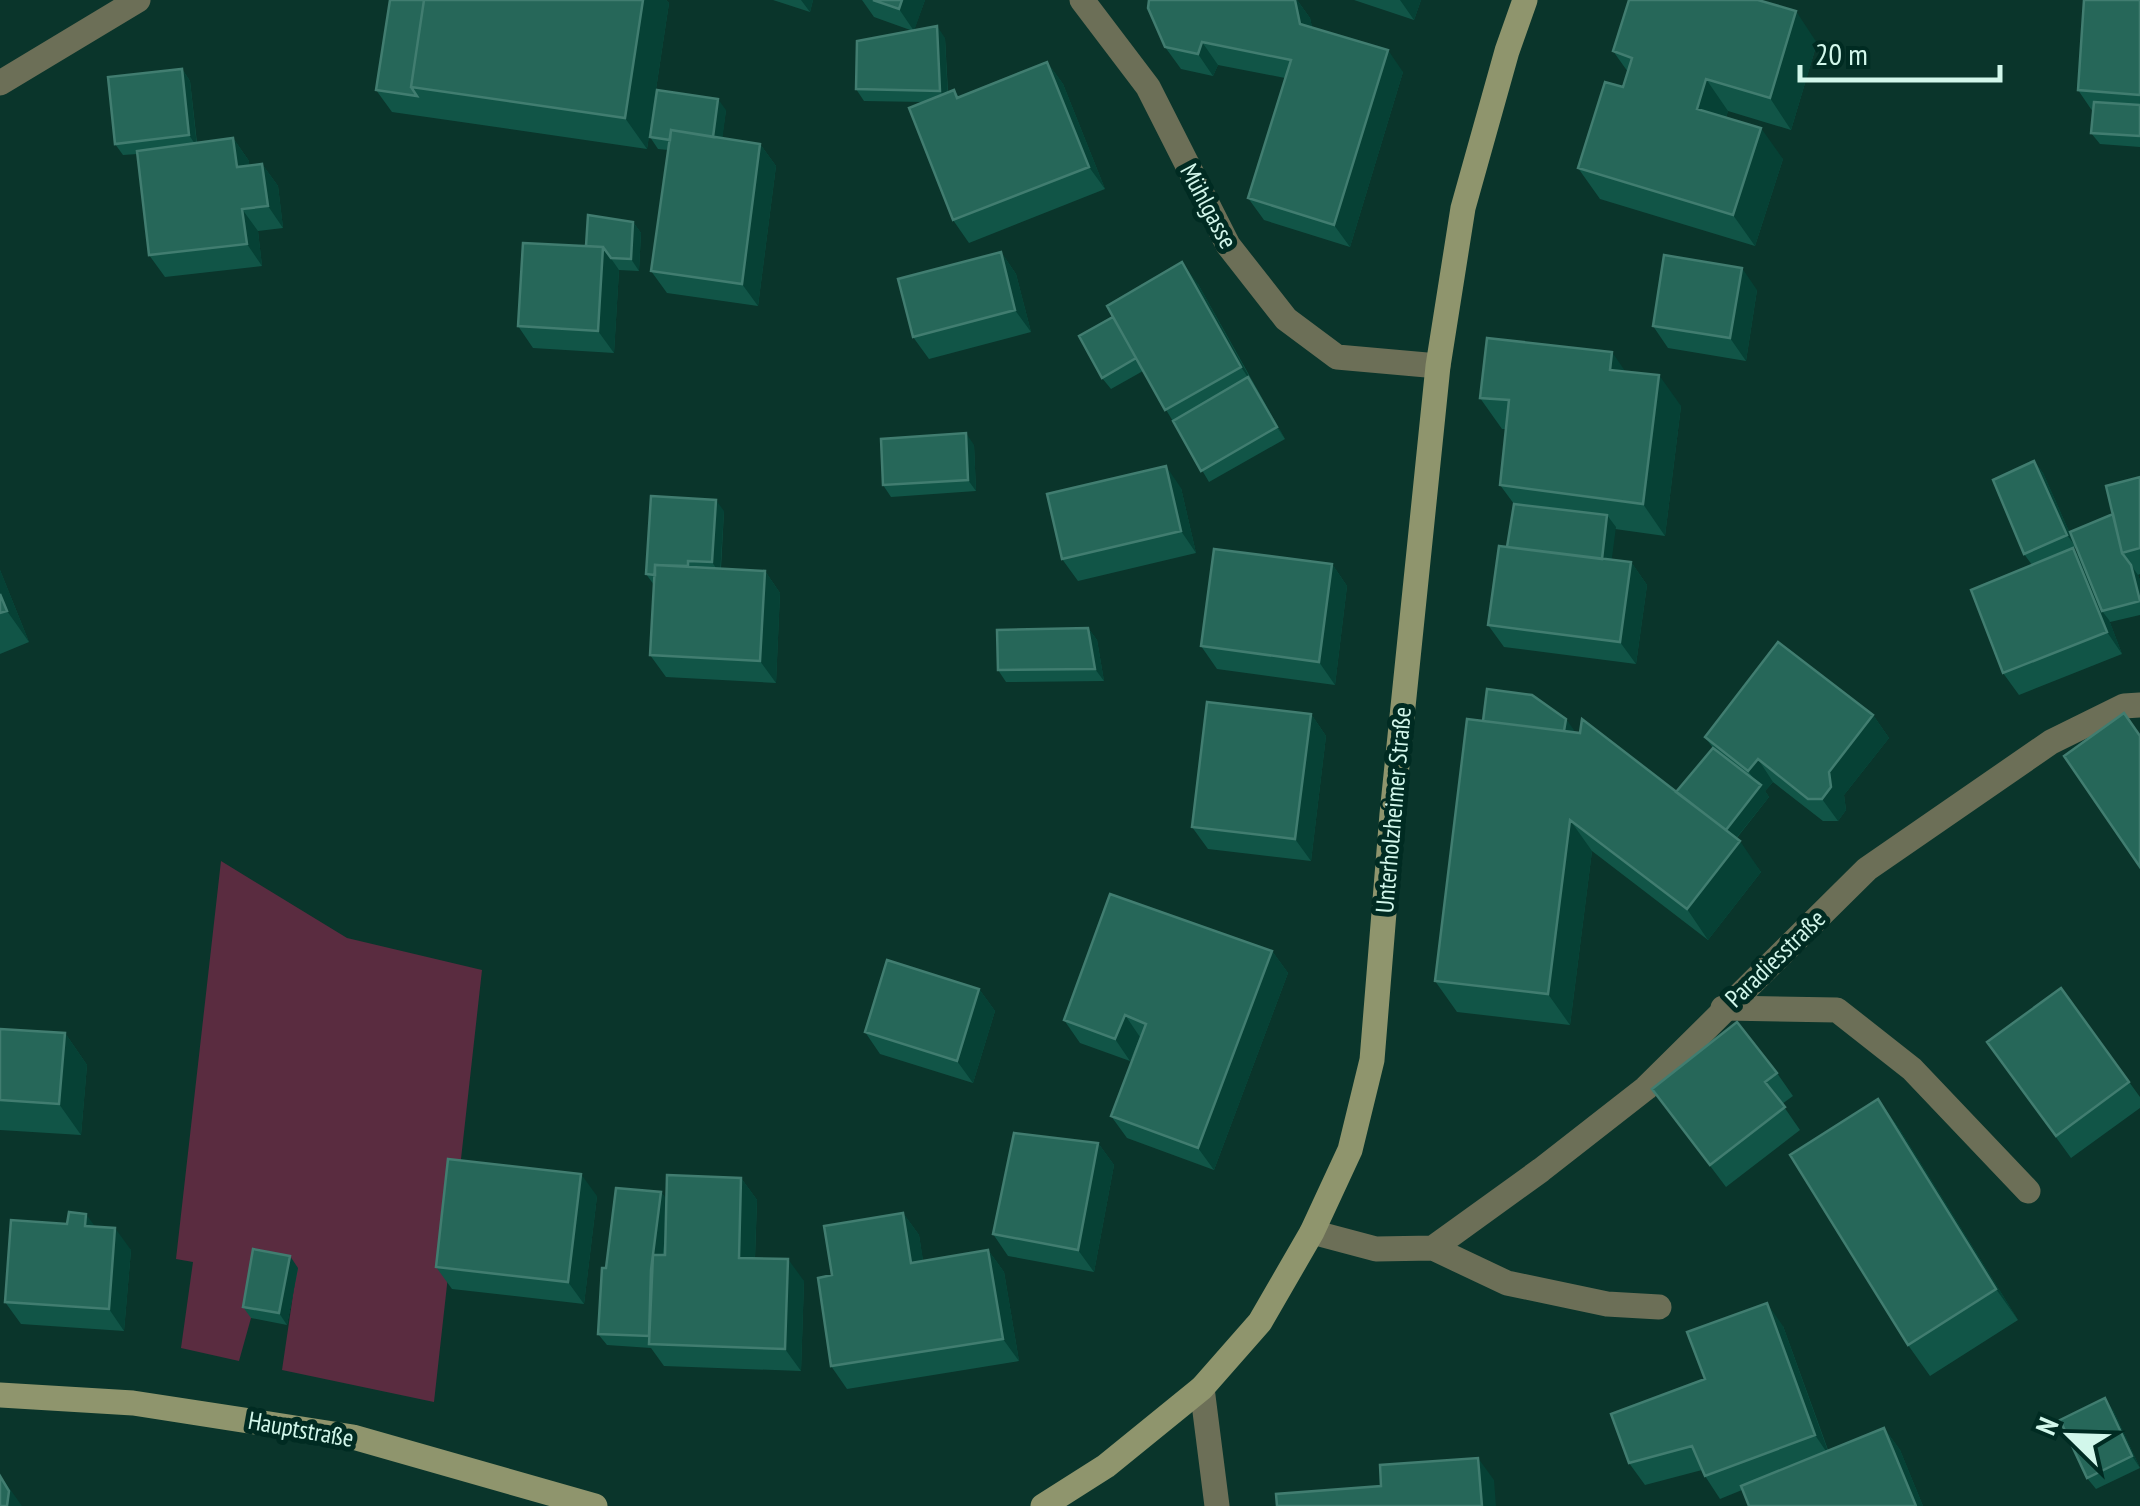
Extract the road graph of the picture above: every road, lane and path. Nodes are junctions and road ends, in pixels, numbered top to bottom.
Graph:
1 (138, 0) edge
2 (1082, 0) edge
3 (1525, 0) edge
4 (0, 83) edge
5 (1438, 366) junction
6 (2140, 705) edge
7 (1723, 1008) junction
8 (2028, 1191) dead end
9 (1312, 1232) junction
10 (1433, 1248) junction
11 (1659, 1307) dead end
12 (1202, 1388) junction
13 (0, 1395) edge
14 (595, 1506) edge
15 (1044, 1506) edge
16 (1217, 1506) edge

1 - 4 street
2 - 5 street, Mühlgasse
3 - 5 street, Unterholzheimer Straße
5 - 9 street, Unterholzheimer Straße
6 - 7 street, Paradiesstraße
7 - 8 street
7 - 10 street, Paradiesstraße
9 - 10 street
9 - 12 street, Unterholzheimer Straße
10 - 11 street
12 - 15 street, Unterholzheimer Straße
12 - 16 street
13 - 14 street, Hauptstraße

